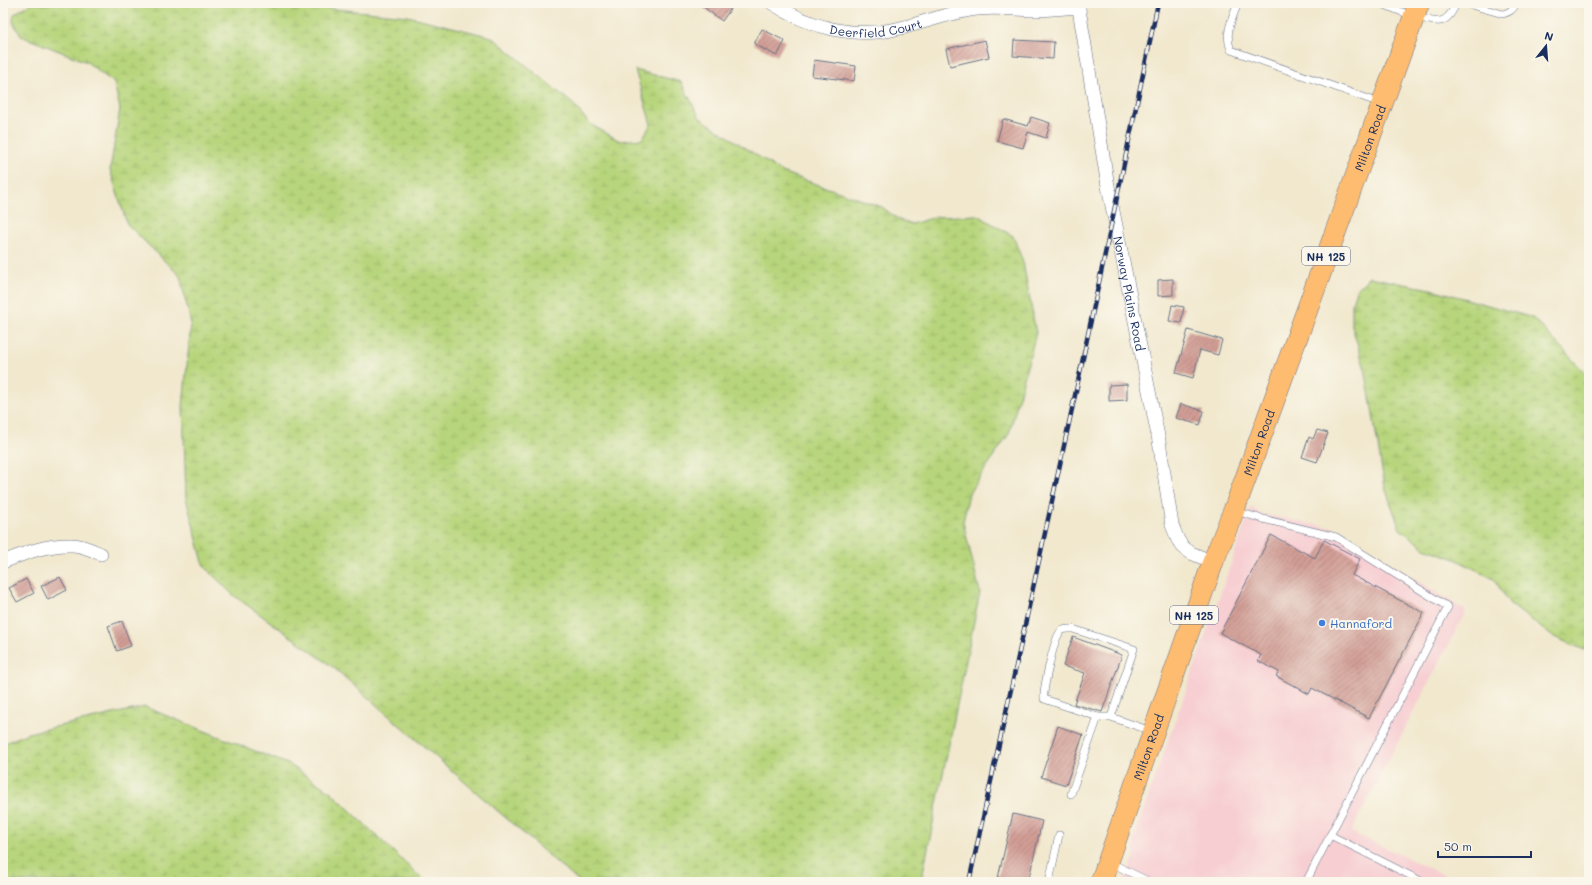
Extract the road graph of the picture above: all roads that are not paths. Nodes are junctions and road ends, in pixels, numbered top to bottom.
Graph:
1 (772, 3) edge
2 (1238, 3) edge
3 (1380, 3) edge
4 (1456, 3) edge
5 (1464, 3) edge
6 (1516, 3) edge
7 (1078, 5) edge
8 (1417, 10) edge
9 (1382, 104) junction
10 (1234, 510) junction
11 (102, 554) dead end
12 (3, 562) edge
13 (1213, 562) junction
14 (1111, 717) junction
15 (1098, 718) junction
16 (1153, 732) junction
17 (1071, 794) dead end
18 (1059, 835) dead end
19 (1330, 836) junction
20 (1109, 862) junction
21 (1049, 882) edge
22 (1101, 882) edge
23 (1150, 882) edge
24 (1306, 882) edge
25 (1423, 882) edge

1 - 7 street, Deerfield Court
2 - 9 lane
3 - 8 lane
4 - 8 lane
5 - 6 lane
7 - 13 street, Norway Plains Road
8 - 9 main road, Milton Road / NH 125
9 - 10 main road, Milton Road / NH 125
10 - 13 main road, Milton Road / NH 125
10 - 19 lane
11 - 12 street
13 - 16 main road, Milton Road / NH 125
14 - 15 lane
14 - 15 lane
14 - 16 lane
15 - 17 lane
16 - 20 main road, Milton Road / NH 125
18 - 21 lane
19 - 24 lane
19 - 25 lane
20 - 22 main road, Milton Road / NH 125
20 - 23 lane

